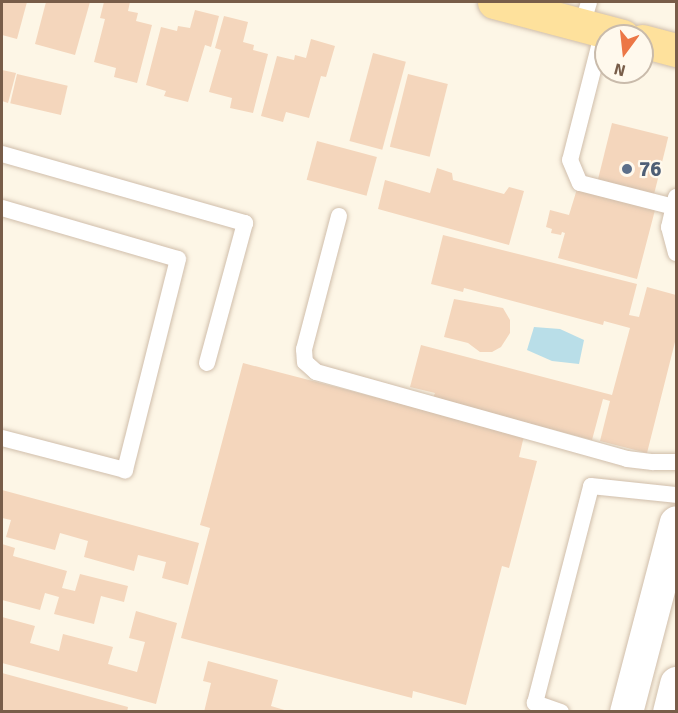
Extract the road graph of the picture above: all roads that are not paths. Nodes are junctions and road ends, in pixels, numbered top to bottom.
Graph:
1 (494, 2) edge
2 (599, 23) edge
3 (654, 44) edge
4 (676, 50) edge
5 (2, 154) edge
6 (675, 202) edge
7 (2, 208) edge
8 (339, 216) dead end
9 (676, 254) edge
10 (207, 363) dead end
11 (2, 438) edge
12 (676, 462) edge
13 (676, 495) edge
14 (675, 530) edge
15 (676, 683) edge
16 (561, 711) edge
17 (627, 711) edge
18 (669, 711) edge

1 - 2 main road
2 - 6 lane
3 - 4 main road
5 - 10 lane
6 - 9 lane
7 - 11 lane
8 - 12 lane
13 - 16 lane
14 - 17 main road
15 - 18 main road

